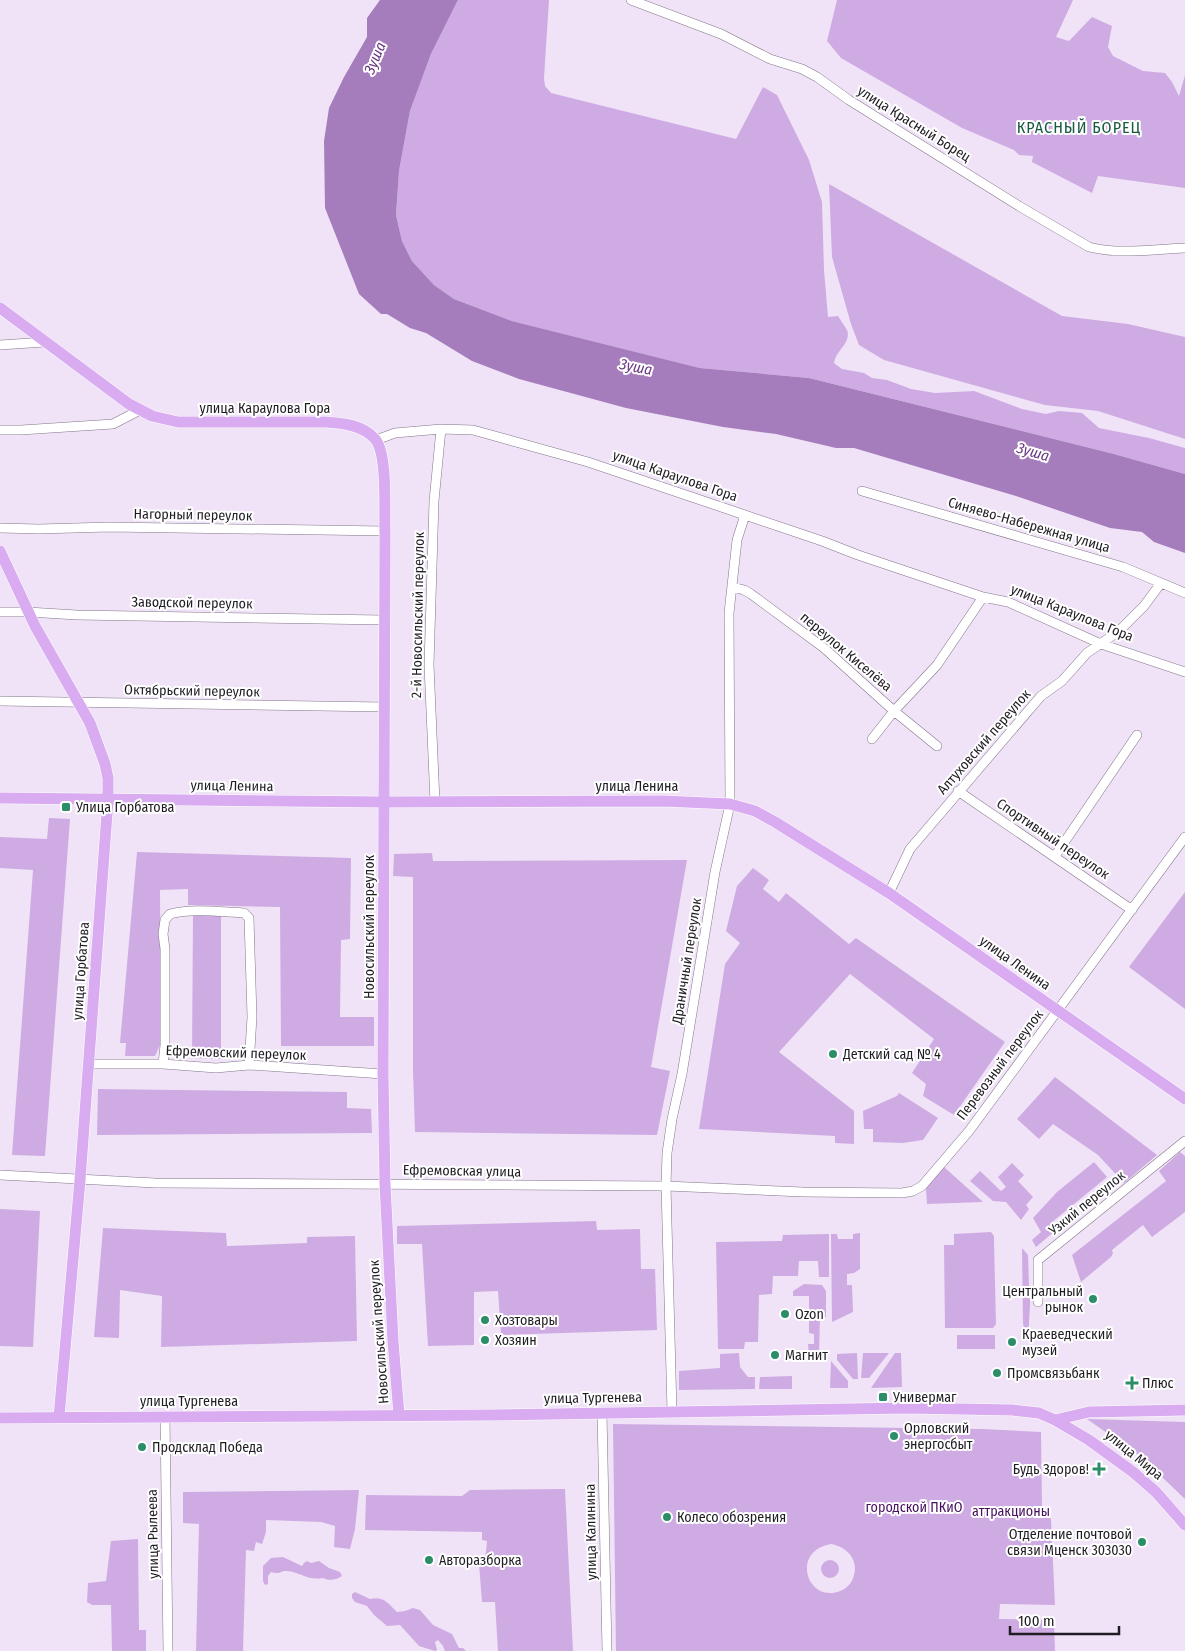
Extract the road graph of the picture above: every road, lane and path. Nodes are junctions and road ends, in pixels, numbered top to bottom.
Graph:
1 (631, 0) edge
2 (1185, 248) edge
3 (0, 308) edge
4 (45, 342) junction
5 (0, 345) edge
6 (140, 410) junction
7 (441, 429) junction
8 (0, 430) edge
9 (376, 440) junction
10 (862, 491) dead end
11 (744, 515) junction
12 (0, 528) edge
13 (385, 531) junction
14 (0, 551) edge
15 (1161, 583) junction
16 (733, 588) junction
17 (1185, 593) edge
18 (983, 598) junction
19 (0, 612) edge
20 (28, 612) junction
21 (384, 620) junction
22 (1101, 644) junction
23 (1185, 672) edge
24 (0, 701) edge
25 (79, 702) junction
26 (384, 707) junction
27 (894, 711) junction
28 (1137, 735) dead end
29 (872, 739) dead end
30 (937, 746) dead end
31 (958, 791) junction
32 (0, 798) edge
33 (108, 800) junction
34 (385, 802) junction
35 (435, 802) junction
36 (730, 804) junction
37 (1185, 837) edge
38 (1055, 856) junction
39 (889, 893) junction
40 (1132, 910) junction
41 (1057, 1011) junction
42 (89, 1064) junction
43 (164, 1064) junction
44 (249, 1065) junction
45 (383, 1074) junction
46 (1185, 1098) edge
47 (1185, 1141) edge
48 (0, 1175) edge
49 (80, 1180) junction
50 (385, 1184) junction
51 (666, 1186) junction
52 (922, 1186) joint
53 (1038, 1302) dead end
54 (1185, 1410) edge
55 (672, 1411) junction
56 (602, 1413) junction
57 (399, 1415) junction
58 (164, 1416) junction
59 (59, 1417) junction
60 (0, 1418) edge
61 (1055, 1420) junction
62 (1185, 1524) edge
63 (168, 1651) edge
64 (607, 1651) edge

1 - 2 street, улица Красный Борец
3 - 4 main road, улица Караулова Гора
4 - 5 street
4 - 6 main road, улица Караулова Гора
6 - 8 street
6 - 9 main road, улица Караулова Гора
7 - 9 street, улица Караулова Гора
7 - 11 street, улица Караулова Гора
7 - 35 street, 2-й Новосильский переулок
9 - 13 main road, Новосильский переулок
10 - 15 street, Синяево-Набережная улица
11 - 16 street, Драничный переулок
11 - 18 street, улица Караулова Гора
12 - 13 street, Нагорный переулок
13 - 21 main road, Новосильский переулок
14 - 20 main road, улица Горбатова
15 - 17 street, Синяево-Набережная улица
15 - 22 street, Алтуховский переулок
16 - 27 street, переулок Киселёва
16 - 36 street, Драничный переулок
18 - 22 street, улица Караулова Гора
18 - 27 street
19 - 20 street, Заводской переулок
20 - 21 street, Заводской переулок
20 - 25 main road, улица Горбатова
21 - 26 main road, Новосильский переулок
22 - 23 street, улица Караулова Гора
22 - 31 street, Алтуховский переулок
24 - 25 street, Октябрьский переулок
25 - 26 street, Октябрьский переулок
25 - 33 main road, улица Горбатова
26 - 34 main road, Новосильский переулок
27 - 29 street
27 - 30 street, переулок Киселёва
28 - 38 street
31 - 38 street, Спортивный переулок
31 - 39 street, Алтуховский переулок
32 - 33 main road, улица Ленина
33 - 34 main road, улица Ленина
33 - 42 main road, улица Горбатова
34 - 35 main road, улица Ленина
34 - 45 main road, Новосильский переулок
35 - 36 main road, улица Ленина
36 - 39 main road, улица Ленина
36 - 51 street, Драничный переулок
37 - 40 street, Перевозный переулок
38 - 40 street, Спортивный переулок
39 - 41 main road, улица Ленина
40 - 41 street, Перевозный переулок
41 - 46 main road, улица Ленина
41 - 52 street, Перевозный переулок
42 - 43 street, Ефремовский переулок
42 - 49 main road, улица Горбатова
43 - 44 street, Ефремовский переулок
43 - 44 street
44 - 45 street, Ефремовский переулок
45 - 50 main road, Новосильский переулок
47 - 53 street, Узкий переулок
48 - 49 street, Ефремовская улица
49 - 50 street, Ефремовская улица
49 - 59 main road, улица Горбатова
50 - 51 street, Ефремовская улица
50 - 57 main road, Новосильский переулок
51 - 52 street, Ефремовская улица
51 - 55 street, Драничный переулок
54 - 61 main road
55 - 56 main road, улица Тургенева
55 - 61 main road, улица Тургенева
56 - 57 main road, улица Тургенева
56 - 64 street, улица Калинина
57 - 58 main road, улица Тургенева
58 - 59 main road, улица Тургенева
58 - 63 street, улица Рылеева
59 - 60 main road, улица Тургенева
61 - 62 main road, улица Мира

